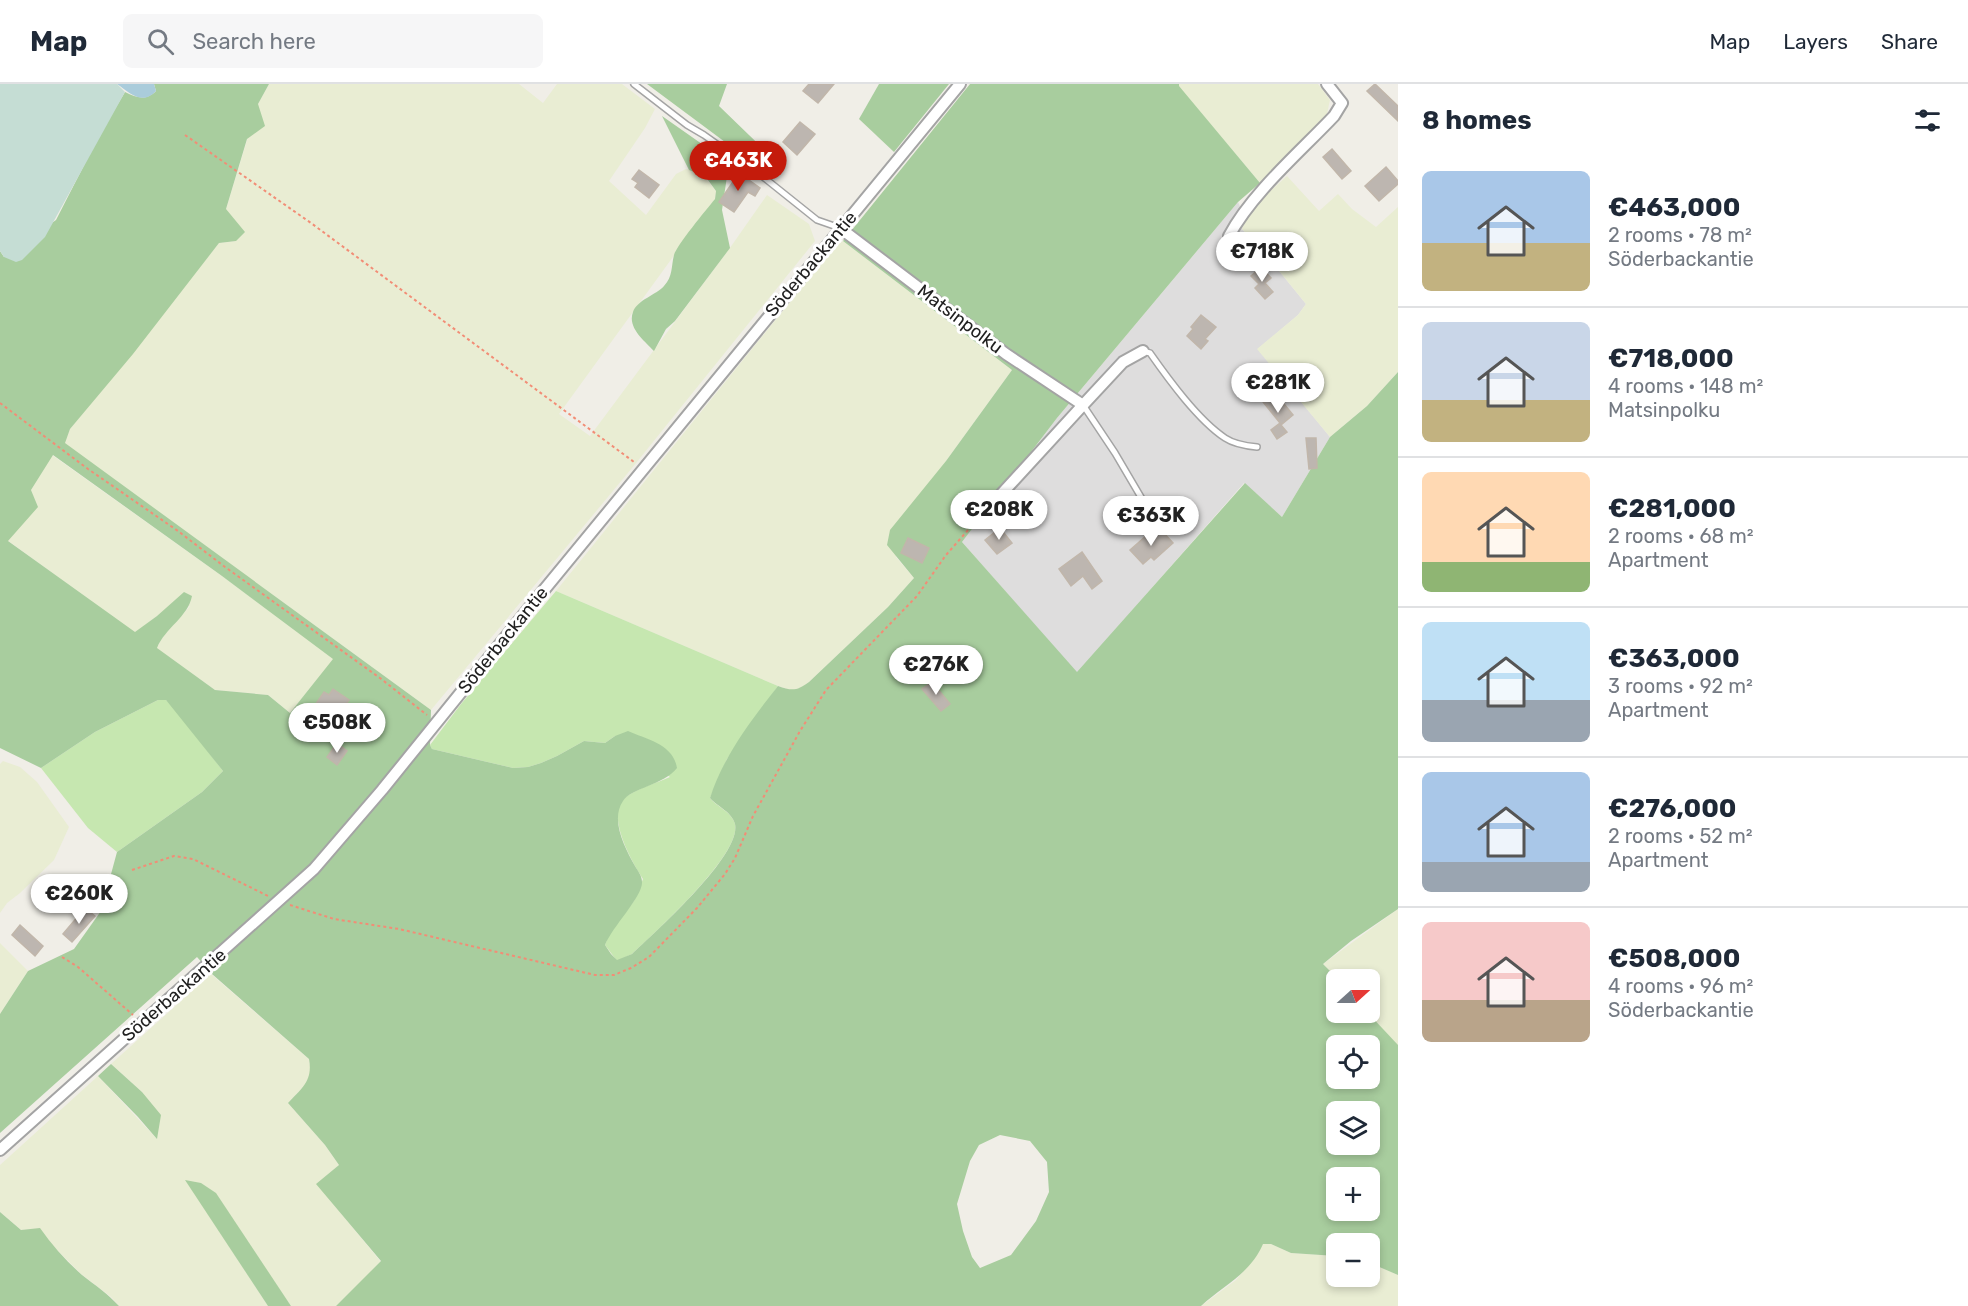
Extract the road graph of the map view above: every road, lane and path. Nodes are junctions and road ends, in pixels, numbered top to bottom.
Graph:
1 (634, 84) edge
2 (960, 84) edge
3 (1327, 84) edge
4 (185, 135) dead end
5 (840, 228) junction
6 (1229, 236) dead end
7 (1143, 351) joint
8 (0, 404) edge
9 (1083, 405) junction
10 (1257, 447) dead end
11 (643, 469) junction
12 (1145, 504) dead end
13 (982, 514) joint
14 (436, 723) junction
15 (132, 870) dead end
16 (278, 902) junction
17 (62, 957) dead end
18 (141, 1024) junction
19 (0, 1150) edge

1 - 5 lane
2 - 5 street, Söderbackantie
3 - 6 street
4 - 11 path
5 - 9 street, Matsinpolku
5 - 11 street, Söderbackantie
7 - 9 street
7 - 10 lane
8 - 14 path
9 - 12 lane
9 - 13 street
11 - 14 street, Söderbackantie
13 - 16 path
14 - 16 street, Söderbackantie
15 - 16 path
16 - 18 street, Söderbackantie
17 - 18 path
18 - 19 street, Söderbackantie

